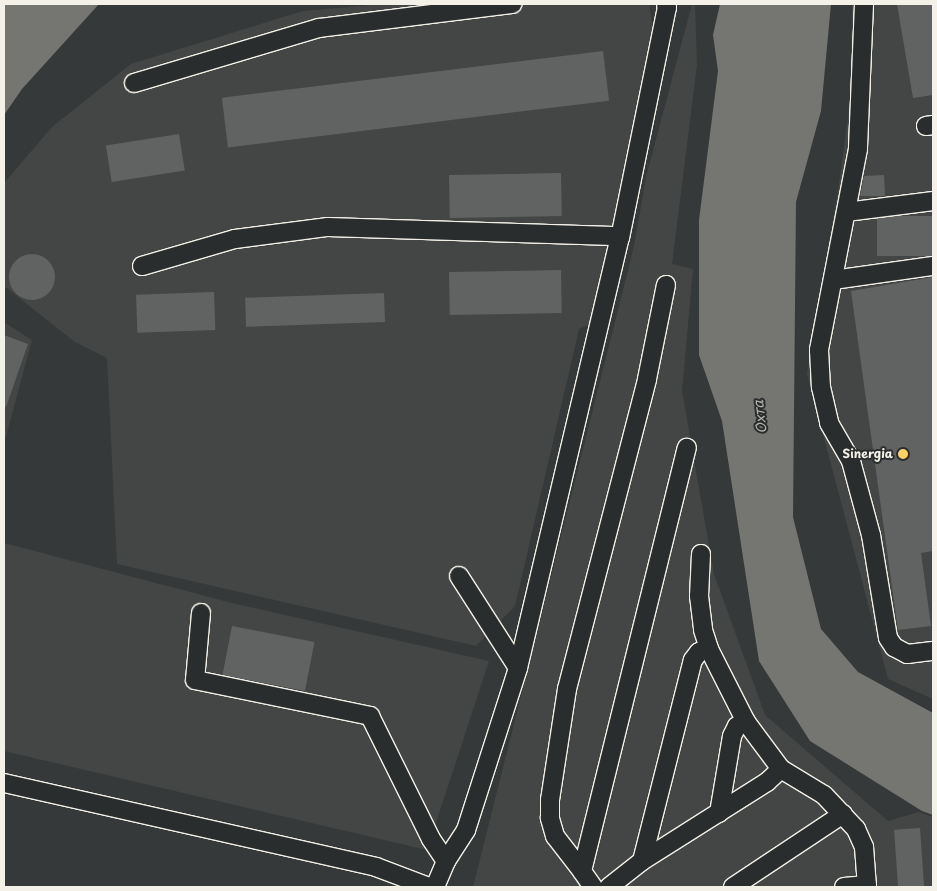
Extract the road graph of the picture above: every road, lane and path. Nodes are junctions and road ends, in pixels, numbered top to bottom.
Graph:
1 (513, 4) edge
2 (666, 4) edge
3 (864, 4) edge
4 (134, 82) dead end
5 (933, 201) edge
6 (846, 212) junction
7 (620, 238) junction
8 (142, 266) dead end
9 (933, 266) edge
10 (833, 280) junction
11 (666, 285) dead end
12 (687, 448) dead end
13 (701, 554) dead end
14 (459, 576) dead end
15 (201, 613) dead end
16 (709, 649) junction
17 (933, 651) edge
18 (518, 668) junction
19 (746, 722) junction
20 (781, 769) junction
21 (4, 783) edge
22 (719, 813) junction
23 (843, 814) junction
24 (446, 862) junction
25 (642, 862) junction
26 (582, 871) junction
27 (867, 886) edge
28 (429, 887) edge
29 (435, 887) edge
30 (594, 887) edge
31 (609, 887) edge
32 (734, 887) edge
33 (844, 887) edge

1 - 4 street
2 - 7 street
3 - 6 street
5 - 6 street
6 - 10 street
7 - 8 street
7 - 18 street
9 - 10 street
10 - 17 street
11 - 26 street
12 - 26 street
13 - 16 street
14 - 18 street
15 - 24 street
16 - 19 street
16 - 25 street
18 - 24 street
19 - 20 street
19 - 22 street
20 - 22 street
20 - 23 street
21 - 28 street
22 - 25 street
23 - 27 street
23 - 32 street
24 - 29 street
25 - 31 street
26 - 30 street
27 - 33 street

